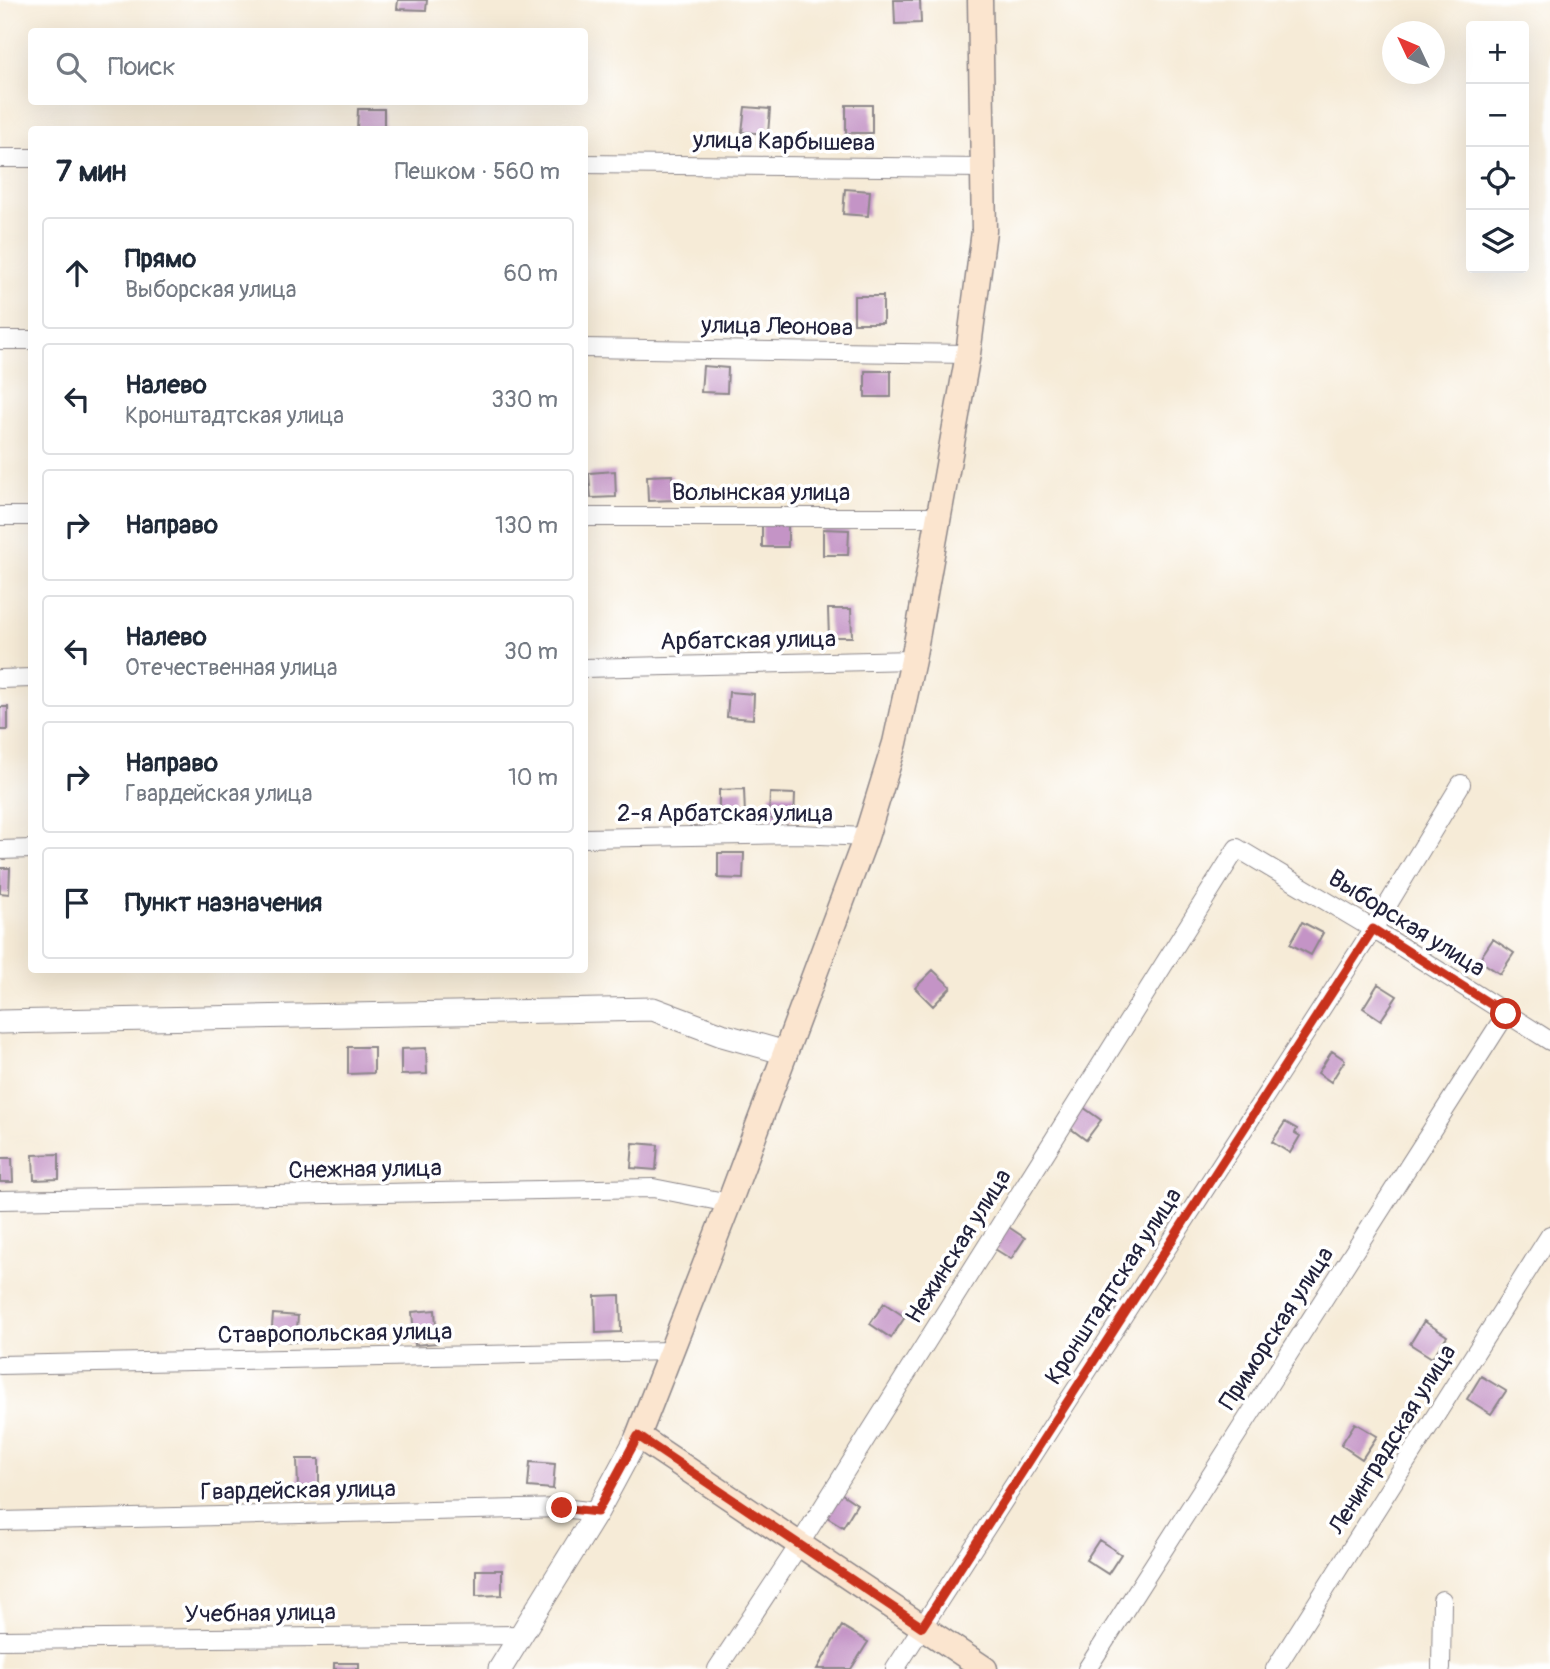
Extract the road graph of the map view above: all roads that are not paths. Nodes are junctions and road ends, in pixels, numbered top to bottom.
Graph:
1 (979, 0) edge
2 (0, 158) edge
3 (28, 158) edge
4 (588, 164) edge
5 (983, 169) junction
6 (0, 340) edge
7 (28, 340) edge
8 (588, 348) edge
9 (968, 354) junction
10 (0, 516) edge
11 (28, 516) edge
12 (588, 517) edge
13 (937, 517) junction
14 (913, 660) junction
15 (588, 668) edge
16 (0, 678) edge
17 (28, 678) edge
18 (1461, 784) dead end
19 (866, 837) junction
20 (588, 838) edge
21 (1237, 848) joint
22 (28, 849) edge
23 (0, 850) edge
24 (1373, 929) junction
25 (1506, 1014) junction
26 (0, 1022) edge
27 (1550, 1041) edge
28 (786, 1053) junction
29 (0, 1200) edge
30 (729, 1203) junction
31 (1550, 1235) edge
32 (671, 1351) junction
33 (0, 1365) edge
34 (638, 1436) junction
35 (597, 1512) junction
36 (0, 1521) edge
37 (799, 1545) junction
38 (1442, 1600) dead end
39 (922, 1627) junction
40 (520, 1635) junction
41 (0, 1640) edge
42 (500, 1669) edge
43 (717, 1669) edge
44 (895, 1669) edge
45 (985, 1669) edge
46 (1087, 1669) edge
47 (1275, 1669) edge
48 (1441, 1669) edge

1 - 5 main road
2 - 3 street
4 - 5 street, улица Карбышева
5 - 9 main road
6 - 7 street
8 - 9 street, улица Леонова
9 - 13 main road
10 - 11 street
12 - 13 street, Волынская улица
13 - 14 main road
14 - 15 street, Арбатская улица
14 - 19 main road
16 - 17 street
18 - 24 street, Кронштадтская улица
19 - 20 street, 2-я Арбатская улица
19 - 28 main road
21 - 24 street, Выборская улица
21 - 37 street, Нежинская улица
22 - 23 street
24 - 25 street, Выборская улица
24 - 39 street, Кронштадтская улица
25 - 27 street, Выборская улица
25 - 46 street, Приморская улица
26 - 28 street
28 - 30 main road
29 - 30 street, Снежная улица
30 - 32 main road
31 - 47 street, Ленинградская улица
32 - 33 street, Ставропольская улица
32 - 34 main road
34 - 35 street
34 - 37 main road
35 - 36 street, Гвардейская улица
35 - 40 street
37 - 39 main road
37 - 43 street, Нежинская улица
38 - 48 street
39 - 44 street, Кронштадтская улица
39 - 45 main road
40 - 41 street, Учебная улица
40 - 42 street

